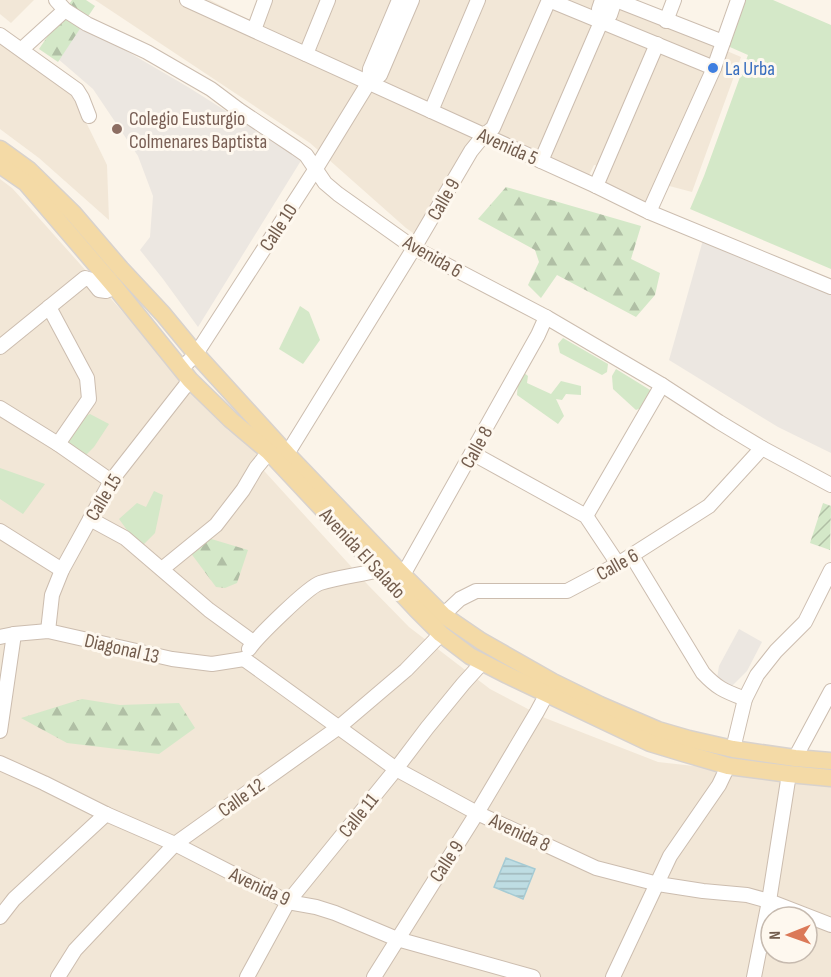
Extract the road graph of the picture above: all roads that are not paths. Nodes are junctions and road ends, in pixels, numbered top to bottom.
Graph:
1 (187, 0) edge
2 (266, 0) edge
3 (328, 0) edge
4 (399, 0) edge
5 (412, 0) edge
6 (478, 0) edge
7 (549, 0) edge
8 (602, 0) edge
9 (615, 0) edge
10 (674, 0) edge
11 (738, 0) edge
12 (201, 3) edge
13 (60, 5) edge
14 (666, 21) junction
15 (601, 22) junction
16 (254, 30) junction
17 (2, 39) edge
18 (723, 42) junction
19 (657, 44) junction
20 (22, 50) junction
21 (306, 54) junction
22 (714, 68) junction
23 (369, 82) junction
24 (431, 111) junction
25 (89, 116) dead end
26 (484, 135) junction
27 (0, 149) edge
28 (541, 161) junction
29 (0, 165) edge
30 (315, 170) junction
31 (596, 186) junction
32 (649, 212) junction
33 (414, 248) junction
34 (115, 287) junction
35 (831, 287) edge
36 (49, 307) junction
37 (546, 317) junction
38 (0, 347) edge
39 (196, 354) junction
40 (186, 375) junction
41 (662, 385) junction
42 (0, 408) edge
43 (58, 444) junction
44 (762, 448) junction
45 (269, 452) junction
46 (472, 453) junction
47 (287, 454) junction
48 (111, 481) junction
49 (831, 485) edge
50 (586, 516) junction
51 (90, 519) junction
52 (0, 531) edge
53 (632, 556) junction
54 (618, 564) junction
55 (162, 569) junction
56 (62, 570) junction
57 (379, 570) junction
58 (831, 570) edge
59 (403, 575) junction
60 (444, 615) junction
61 (48, 631) junction
62 (15, 634) junction
63 (441, 634) junction
64 (0, 637) edge
65 (253, 642) junction
66 (243, 659) junction
67 (482, 663) junction
68 (550, 688) junction
69 (831, 691) edge
70 (745, 699) junction
71 (339, 728) junction
72 (0, 731) edge
73 (733, 749) junction
74 (795, 758) junction
75 (831, 761) edge
76 (0, 763) edge
77 (728, 765) junction
78 (396, 769) junction
79 (789, 774) junction
80 (831, 778) edge
81 (477, 813) junction
82 (106, 814) junction
83 (175, 844) junction
84 (658, 884) junction
85 (769, 901) junction
86 (288, 902) junction
87 (0, 917) edge
88 (831, 925) edge
89 (397, 939) junction
90 (58, 977) edge
91 (247, 977) edge
92 (374, 977) edge
93 (533, 977) edge
94 (613, 977) edge
95 (754, 977) edge

1 - 12 street, Avenida 5
2 - 16 street
3 - 21 street
4 - 23 street, Calle 10
5 - 23 street, Calle 10
6 - 24 street
7 - 15 street
7 - 26 street, Calle 9
8 - 15 street
9 - 14 street
9 - 15 street
10 - 14 street
11 - 18 street
12 - 16 street, Avenida 5
13 - 20 street
13 - 30 street, Avenida 6
14 - 18 street
15 - 19 street
15 - 28 street
16 - 21 street, Avenida 5
17 - 20 street
18 - 22 street
19 - 22 street
19 - 31 street
20 - 25 street
21 - 23 street, Avenida 5
22 - 32 street
23 - 24 street, Avenida 5
23 - 30 street, Calle 10
24 - 26 street, Avenida 5
26 - 28 street, Avenida 5
26 - 33 street, Calle 9
27 - 39 main road, Avenida El Salado
28 - 31 street, Avenida 5
29 - 34 main road, Avenida El Salado
30 - 33 street, Avenida 6
30 - 39 street, Calle 10
31 - 32 street, Avenida 5
32 - 35 street, Avenida 5
33 - 37 street, Avenida 6
33 - 47 street, Calle 9
34 - 36 street
34 - 40 main road, Avenida El Salado
36 - 38 street
36 - 43 street
37 - 41 street, Avenida 6
37 - 46 street, Calle 8
39 - 40 street, Calle 10
39 - 47 main road, Avenida El Salado
40 - 45 main road, Avenida El Salado
40 - 48 street, Calle 15
41 - 44 street, Avenida 6
41 - 50 street
42 - 43 street
43 - 48 street
44 - 49 street, Avenida 6
44 - 53 street, Calle 6
45 - 55 street
45 - 57 main road, Avenida El Salado
46 - 50 street
46 - 59 street, Calle 8
47 - 59 main road, Avenida El Salado
48 - 51 street, Calle 15
50 - 54 street
51 - 55 street
51 - 56 street, Calle 15
52 - 56 street
53 - 54 street, Calle 6
53 - 70 street
54 - 60 street, Calle 6
55 - 65 street
56 - 61 street, Calle 15
57 - 63 main road, Avenida El Salado
57 - 65 street
58 - 70 street
59 - 60 main road, Avenida El Salado
60 - 68 main road, Avenida El Salado
61 - 62 street, Diagonal 13
61 - 66 street, Diagonal 13
62 - 64 street, Diagonal 13
62 - 72 street
63 - 67 main road, Avenida El Salado
63 - 71 street, Calle 12
65 - 66 street
66 - 71 street, Avenida 8
67 - 68 main road, Avenida El Salado
67 - 78 street, Calle 11
68 - 73 main road, Avenida El Salado
68 - 77 main road, Avenida El Salado
68 - 81 street, Calle 9
69 - 74 street
70 - 73 street
71 - 78 street, Avenida 8
71 - 83 street, Calle 12
73 - 74 main road, Avenida El Salado
74 - 75 main road, Avenida El Salado
76 - 82 street, Avenida 9
77 - 79 main road, Avenida El Salado
77 - 84 street
78 - 81 street, Avenida 8
78 - 86 street, Calle 11
79 - 80 main road, Avenida El Salado
79 - 85 street
81 - 84 street, Avenida 8
81 - 89 street, Calle 9
82 - 83 street, Avenida 9
82 - 87 street
83 - 86 street, Avenida 9
83 - 90 street, Calle 12
84 - 85 street, Avenida 8
84 - 94 street
85 - 88 street, Avenida 8
85 - 95 street
86 - 89 street, Avenida 9
86 - 91 street, Calle 11
89 - 92 street, Calle 9
89 - 93 street, Avenida 9

